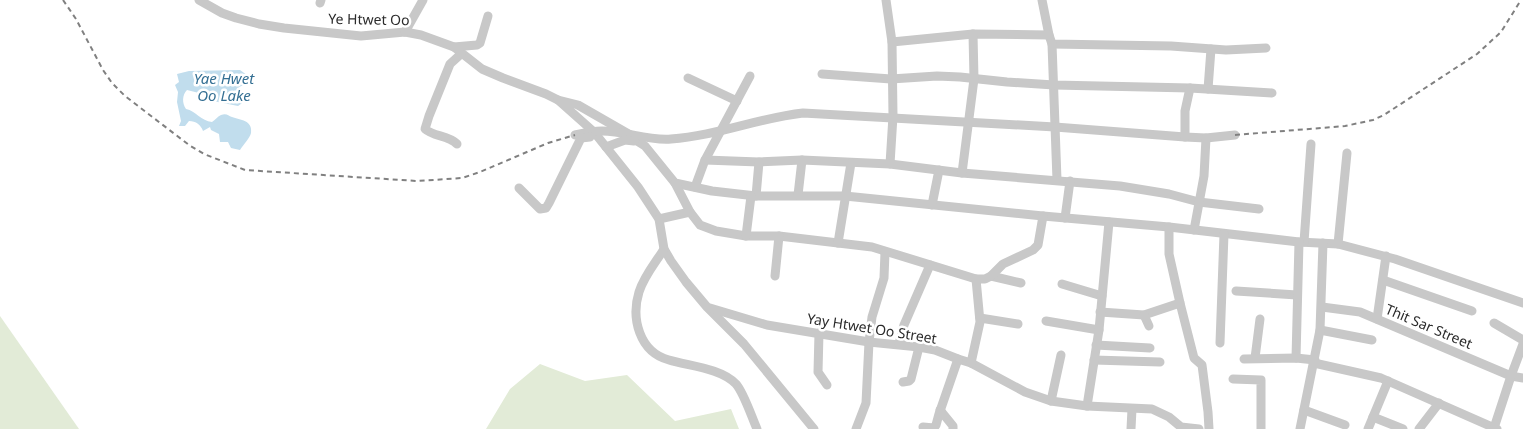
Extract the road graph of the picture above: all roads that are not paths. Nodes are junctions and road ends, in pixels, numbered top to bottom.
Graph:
1 (199, 0) edge
2 (423, 0) edge
3 (886, 0) edge
4 (1042, 0) edge
5 (488, 16) dead end
6 (404, 32) junction
7 (973, 34) junction
8 (1051, 40) junction
9 (892, 42) junction
10 (454, 47) junction
11 (1266, 48) dead end
12 (1210, 49) junction
13 (461, 54) junction
14 (822, 74) dead end
15 (750, 76) dead end
16 (688, 78) dead end
17 (974, 78) junction
18 (892, 79) junction
19 (1054, 85) junction
20 (1190, 88) junction
21 (1208, 89) junction
22 (1272, 94) dead end
23 (558, 100) junction
24 (737, 101) junction
25 (892, 118) junction
26 (968, 123) junction
27 (1055, 128) junction
28 (722, 130) junction
29 (596, 134) junction
30 (575, 135) dead end
31 (1235, 135) dead end
32 (1185, 137) junction
33 (634, 138) junction
34 (1206, 138) junction
35 (456, 144) dead end
36 (1311, 144) dead end
37 (606, 147) junction
38 (1347, 153) dead end
39 (705, 160) junction
40 (802, 160) junction
41 (759, 162) junction
42 (851, 163) junction
43 (890, 164) junction
44 (939, 170) junction
45 (962, 173) junction
46 (1057, 180) junction
47 (1070, 181) junction
48 (675, 183) junction
49 (695, 187) junction
50 (518, 188) dead end
51 (798, 195) junction
52 (754, 196) junction
53 (845, 196) junction
54 (1199, 202) junction
55 (932, 205) junction
56 (1259, 209) dead end
57 (690, 212) junction
58 (1043, 216) junction
59 (1065, 218) junction
60 (659, 219) junction
61 (1109, 222) junction
62 (1169, 227) junction
63 (1194, 230) junction
64 (1224, 234) junction
65 (746, 236) junction
66 (780, 236) junction
67 (1301, 242) junction
68 (1324, 242) junction
69 (838, 243) junction
70 (1338, 244) junction
71 (664, 249) junction
72 (884, 252) junction
73 (1386, 256) junction
74 (930, 265) junction
75 (775, 276) dead end
76 (991, 276) junction
77 (976, 279) junction
78 (1383, 280) junction
79 (1021, 283) dead end
80 (1062, 284) dead end
81 (1236, 291) dead end
82 (1297, 295) junction
83 (1102, 296) junction
84 (1523, 302) edge
85 (1180, 303) junction
86 (707, 307) junction
87 (1322, 307) junction
88 (1472, 311) dead end
89 (1100, 312) junction
90 (1144, 316) junction
91 (980, 318) junction
92 (1260, 319) dead end
93 (1378, 319) junction
94 (1046, 321) dead end
95 (1494, 323) dead end
96 (1018, 324) dead end
97 (1149, 326) dead end
98 (1099, 330) junction
99 (1320, 330) junction
100 (819, 333) junction
101 (1372, 340) dead end
102 (869, 342) junction
103 (1523, 342) edge
104 (1220, 343) dead end
105 (899, 344) junction
106 (1096, 345) junction
107 (918, 346) junction
108 (1150, 348) dead end
109 (1061, 355) dead end
110 (1244, 358) dead end
111 (1255, 358) junction
112 (1296, 358) junction
113 (958, 359) junction
114 (1094, 360) junction
115 (970, 362) junction
116 (1160, 362) dead end
117 (1314, 362) junction
118 (1511, 376) junction
119 (1523, 378) edge
120 (1233, 380) dead end
121 (1388, 381) junction
122 (903, 382) dead end
123 (827, 385) dead end
124 (1050, 401) junction
125 (1439, 404) junction
126 (1087, 406) junction
127 (1132, 409) junction
128 (940, 410) junction
129 (1304, 410) junction
130 (1373, 417) junction
131 (1345, 425) dead end
132 (922, 427) dead end
133 (1181, 428) edge
134 (1496, 428) edge
135 (757, 429) edge
136 (814, 429) edge
137 (856, 429) edge
138 (953, 429) edge
139 (1131, 429) edge
140 (1199, 429) edge
141 (1208, 429) edge
142 (1261, 429) edge
143 (1300, 429) edge
144 (1368, 429) edge
145 (1403, 429) edge
146 (1420, 429) edge

1 - 6 street, Ye Htwet Oo
2 - 6 street
3 - 9 street
4 - 8 street
5 - 10 street
6 - 10 street, Ye Htwet Oo
7 - 8 street
7 - 9 street
7 - 17 street
8 - 12 street
8 - 19 street
9 - 18 street
10 - 13 street, Ye Htwet Oo
11 - 12 street
12 - 21 street
13 - 23 street, Ye Htwet Oo
13 - 35 street
14 - 18 street
15 - 24 street
16 - 24 street
17 - 18 street
17 - 19 street
17 - 26 street
18 - 25 street
19 - 20 street
19 - 27 street
20 - 21 street
20 - 32 street
21 - 22 street
23 - 29 street
23 - 33 street
24 - 28 street
25 - 26 street
25 - 28 street
25 - 43 street
26 - 27 street
26 - 45 street
27 - 32 street
27 - 46 street
28 - 33 street
28 - 39 street
29 - 30 street
29 - 33 street
29 - 37 street
29 - 50 street
31 - 34 street
32 - 34 street
33 - 37 street
33 - 48 street
34 - 54 street
36 - 67 street
37 - 60 street
38 - 70 street
39 - 41 street
39 - 49 street
40 - 41 street
40 - 42 street
40 - 51 street
41 - 52 street
42 - 43 street
42 - 53 street
43 - 44 street
44 - 45 street
44 - 55 street
45 - 46 street
46 - 47 street
47 - 54 street
47 - 59 street
48 - 49 street
48 - 57 street
49 - 52 street
51 - 52 street
51 - 53 street
52 - 65 street
53 - 55 street
53 - 69 street
54 - 56 street
54 - 63 street
55 - 58 street
57 - 60 street
57 - 65 street
58 - 59 street
58 - 76 street
59 - 61 street
60 - 71 street
61 - 62 street
61 - 83 street
62 - 63 street
62 - 85 street
63 - 64 street
64 - 67 street
64 - 104 street
65 - 66 street
66 - 69 street
66 - 75 street
67 - 68 street
67 - 82 street
68 - 70 street
68 - 87 street
69 - 72 street
70 - 73 street
71 - 86 street
71 - 135 street
72 - 74 street
72 - 102 street
73 - 78 street
73 - 84 street
74 - 77 street
74 - 105 street
76 - 77 street
76 - 79 street
77 - 91 street
78 - 88 street
78 - 93 street
80 - 83 street
81 - 82 street
82 - 112 street
83 - 89 street
85 - 90 street
85 - 141 street
86 - 100 street, Yay Htwet Oo Street
86 - 136 street
87 - 93 street, Thit Sar Street
87 - 99 street
89 - 90 street
89 - 98 street
90 - 97 street
91 - 96 street
91 - 115 street
92 - 111 street
93 - 118 street, Thit Sar Street
94 - 98 street
95 - 103 street
98 - 106 street
99 - 101 street
99 - 117 street
100 - 102 street, Yay Htwet Oo Street
100 - 123 street
102 - 105 street, Yay Htwet Oo Street
102 - 137 street
103 - 118 street
105 - 107 street, Yay Htwet Oo Street
106 - 108 street
106 - 114 street
107 - 113 street, Yay Htwet Oo Street
107 - 122 street
109 - 124 street
110 - 111 street
111 - 112 street
112 - 117 street
113 - 115 street, Yay Htwet Oo Street
113 - 128 street
114 - 116 street
114 - 126 street
115 - 124 street, Yay Htwet Oo Street
117 - 121 street
117 - 129 street
118 - 119 street, Thit Sar Street
118 - 134 street
120 - 142 street
121 - 125 street
121 - 130 street
124 - 126 street, Yay Htwet Oo Street
125 - 134 street
125 - 146 street
126 - 127 street, Yay Htwet Oo Street
127 - 133 street, Yay Htwet Oo Street
127 - 139 street
128 - 132 street
128 - 138 street
129 - 131 street
129 - 143 street
130 - 144 street
130 - 145 street
133 - 140 street, Yay Htwet Oo Street

